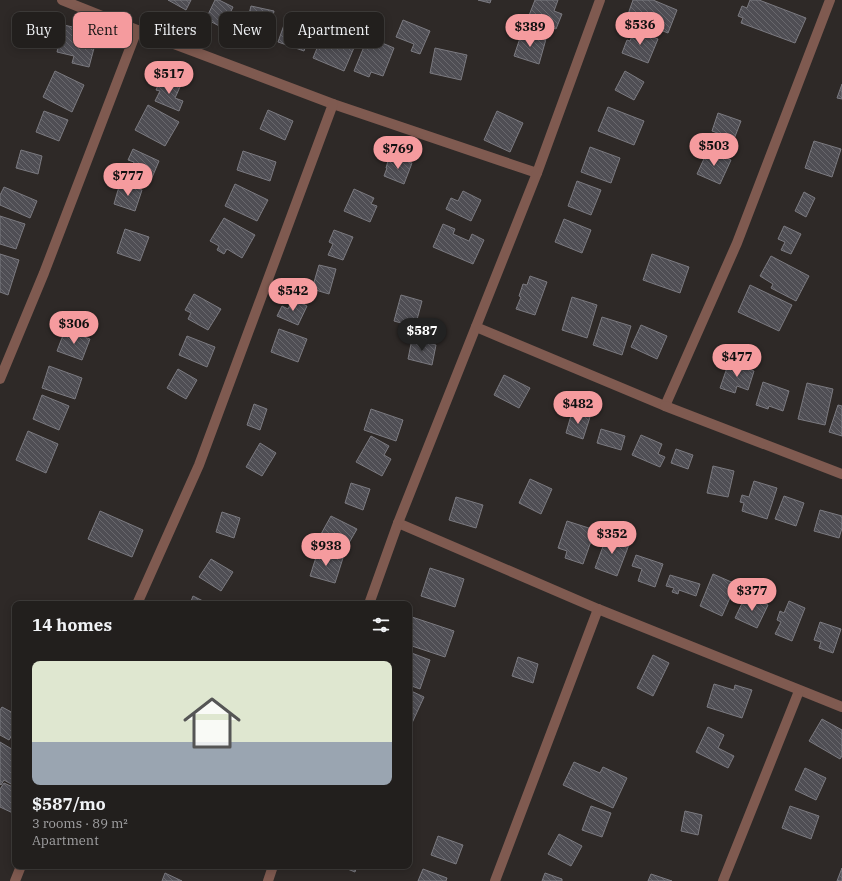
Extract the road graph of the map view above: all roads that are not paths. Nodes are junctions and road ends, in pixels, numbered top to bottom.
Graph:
1 (62, 0) edge
2 (600, 0) edge
3 (830, 0) edge
4 (137, 30) junction
5 (333, 104) junction
6 (537, 172) junction
7 (476, 327) junction
8 (0, 380) edge
9 (666, 406) junction
10 (842, 474) edge
11 (398, 523) junction
12 (138, 601) edge
13 (369, 601) edge
14 (598, 609) junction
15 (799, 691) junction
16 (842, 707) edge
17 (20, 869) edge
18 (272, 869) edge
19 (15, 881) edge
20 (268, 881) edge
21 (494, 881) edge
22 (723, 881) edge

1 - 4 street
2 - 6 street
3 - 9 street
4 - 5 street
4 - 8 street
5 - 6 street
5 - 12 street
6 - 7 street
7 - 9 street
7 - 11 street
9 - 10 street
11 - 13 street
11 - 14 street
14 - 15 street
14 - 21 street
15 - 16 street
15 - 22 street
17 - 19 street
18 - 20 street

